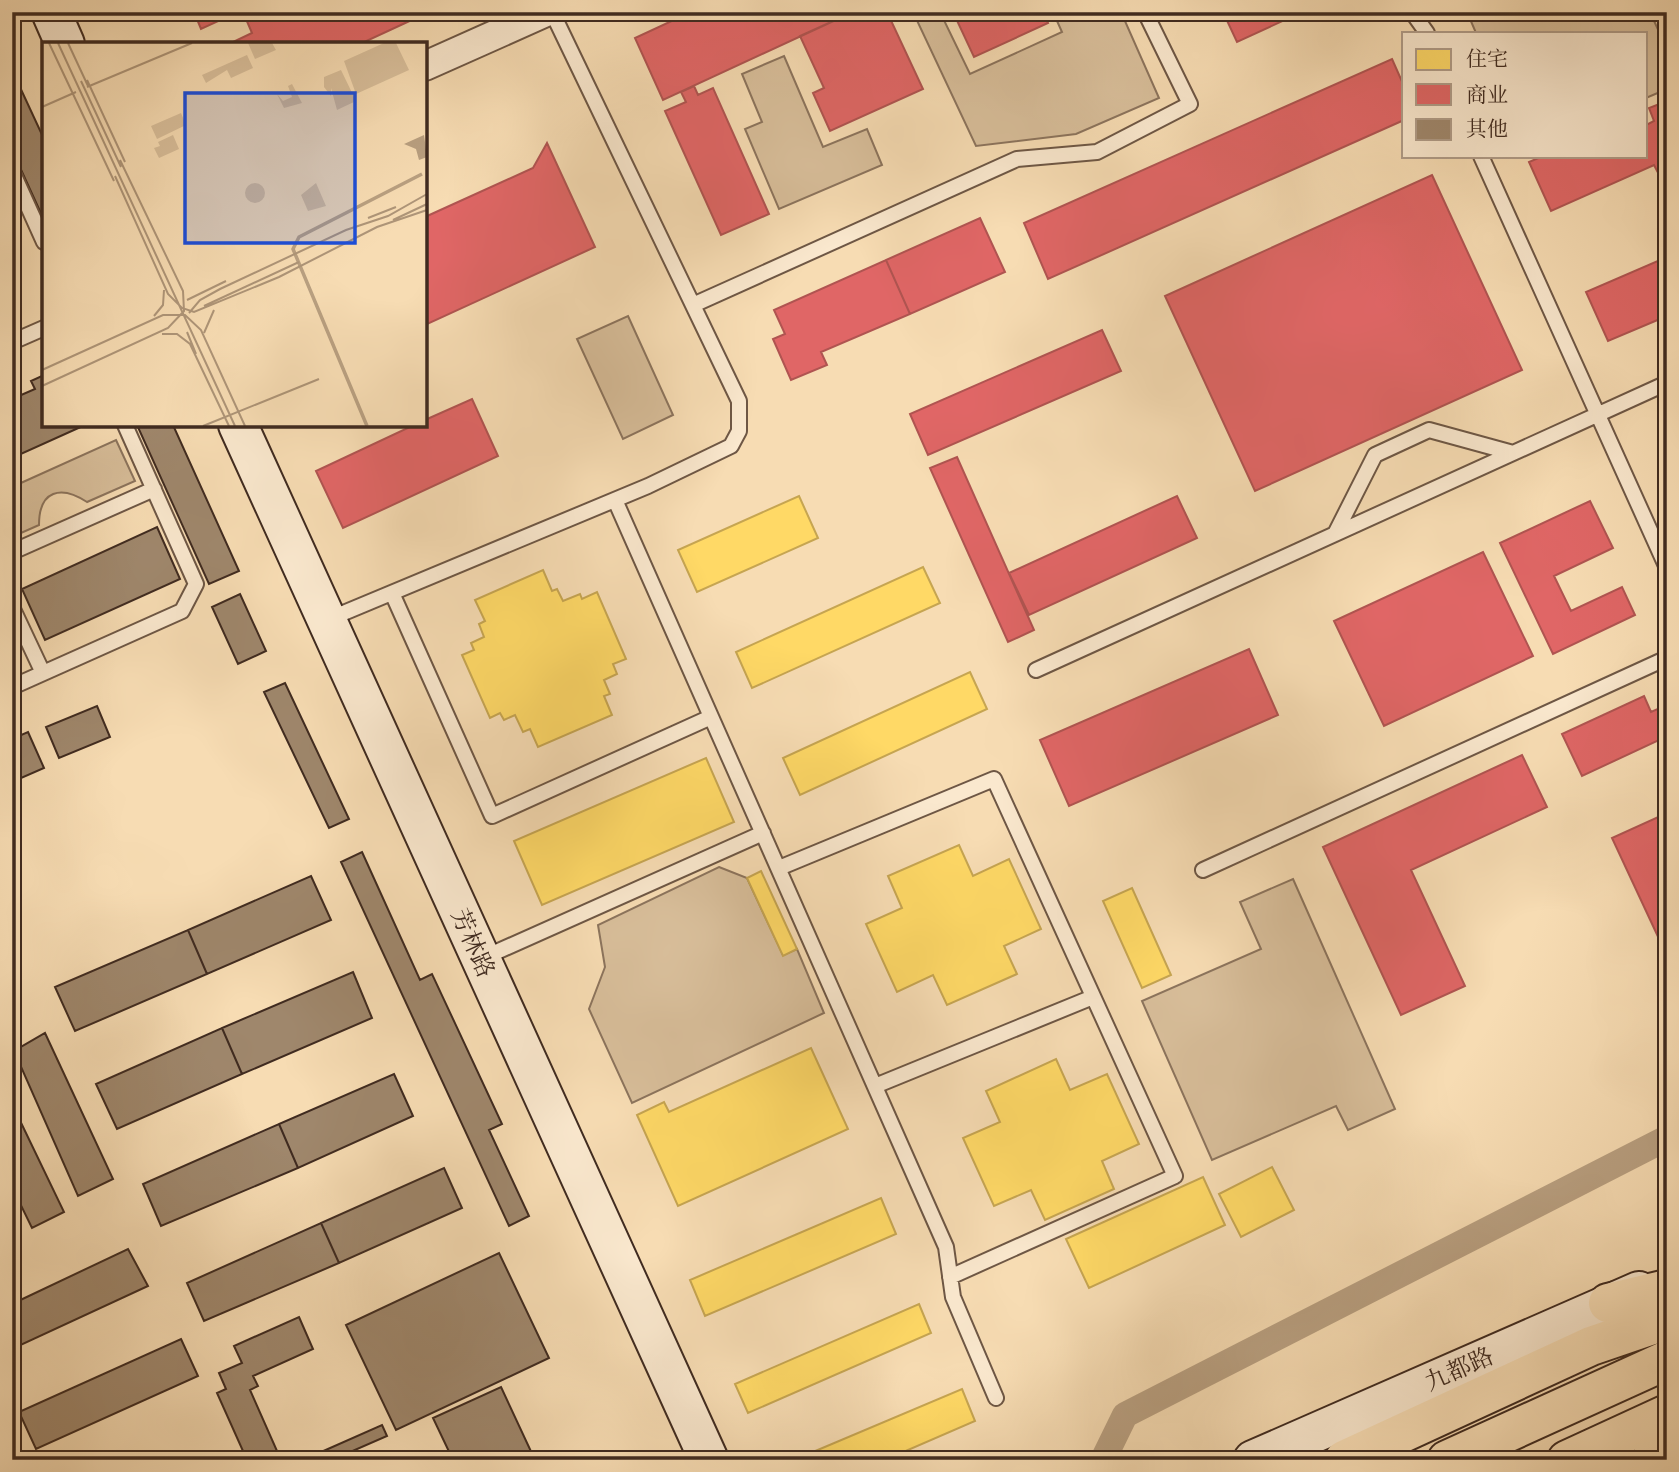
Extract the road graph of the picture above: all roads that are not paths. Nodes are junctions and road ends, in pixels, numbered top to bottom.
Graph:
1 (33, 12) edge
2 (51, 12) edge
3 (546, 12) edge
4 (552, 12) edge
5 (1145, 12) edge
6 (1412, 12) edge
7 (1426, 32) edge
8 (46, 42) edge
9 (64, 42) edge
10 (427, 65) edge
11 (1482, 158) edge
12 (12, 172) edge
13 (42, 238) edge
14 (693, 305) junction
15 (42, 329) edge
16 (12, 342) edge
17 (1667, 383) edge
18 (1597, 415) junction
19 (126, 427) edge
20 (221, 427) edge
21 (239, 427) edge
22 (1513, 453) junction
23 (154, 489) junction
24 (615, 500) junction
25 (1335, 534) junction
26 (12, 552) edge
27 (1667, 568) edge
28 (391, 593) junction
29 (12, 607) edge
30 (319, 624) junction
31 (1667, 658) edge
32 (1036, 670) dead end
33 (43, 673) junction
34 (12, 687) edge
35 (711, 717) junction
36 (763, 833) junction
37 (779, 868) junction
38 (1203, 870) dead end
39 (473, 963) junction
40 (1093, 997) junction
41 (875, 1086) junction
42 (950, 1277) junction
43 (1667, 1280) edge
44 (1667, 1289) edge
45 (1608, 1303) junction
46 (1667, 1320) edge
47 (1667, 1360) edge
48 (996, 1398) dead end
49 (1667, 1414) edge
50 (1667, 1450) edge
51 (691, 1460) edge
52 (709, 1460) edge
53 (1253, 1460) edge
54 (1344, 1460) edge
55 (1447, 1460) edge
56 (1567, 1460) edge
57 (1651, 1460) edge

1 - 8 street
2 - 9 street
3 - 10 street
4 - 14 lane
5 - 14 lane
6 - 7 lane
11 - 18 lane
12 - 13 lane
14 - 24 lane
15 - 16 lane
17 - 18 lane
18 - 22 lane
18 - 27 lane
19 - 23 lane
20 - 30 street, 芳林路
21 - 30 street, 芳林路
22 - 25 lane
22 - 25 lane
23 - 26 lane
23 - 33 lane
24 - 28 lane
24 - 35 lane
25 - 32 lane
28 - 30 lane
28 - 35 lane
29 - 33 lane
30 - 39 street, 芳林路
31 - 38 lane
33 - 34 lane
35 - 36 lane
36 - 37 lane
36 - 39 lane
37 - 40 lane
37 - 41 lane
39 - 51 street, 芳林路
39 - 52 street, 芳林路
40 - 41 lane
40 - 42 lane
41 - 42 lane
42 - 48 lane
43 - 45 street, 九都路
44 - 45 main road
45 - 53 street, 九都路
46 - 54 main road
47 - 55 main road
49 - 56 main road
50 - 57 main road

